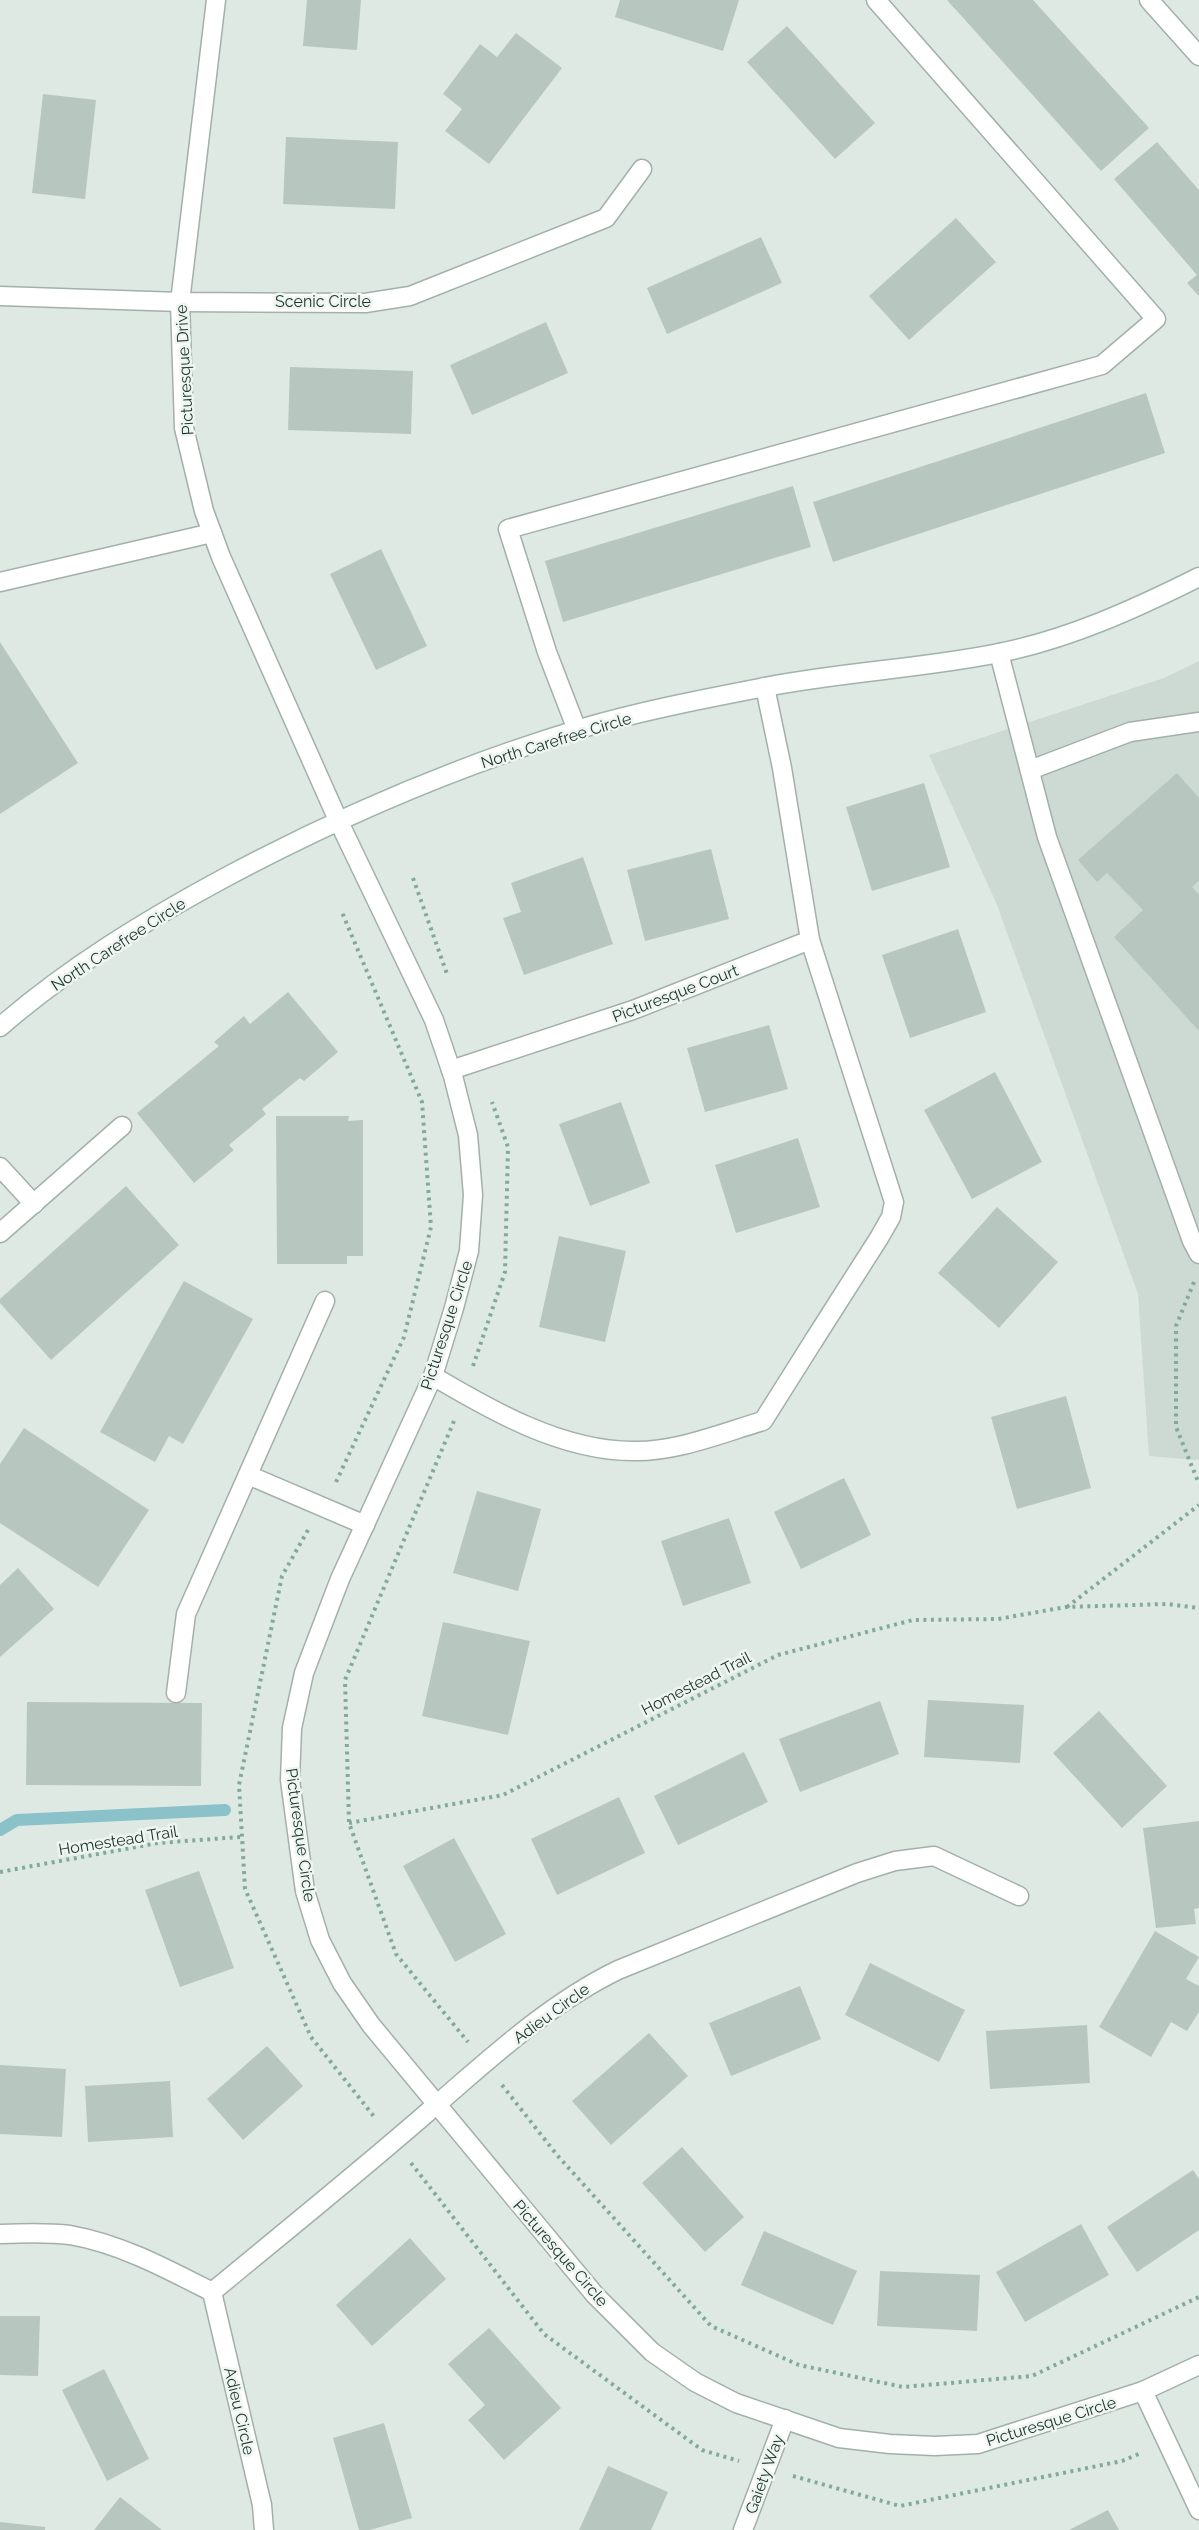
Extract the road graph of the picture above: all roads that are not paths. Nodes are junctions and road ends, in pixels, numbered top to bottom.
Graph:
1 (216, 0) edge
2 (876, 0) edge
3 (1149, 0) edge
4 (1199, 56) edge
5 (642, 169) dead end
6 (0, 296) edge
7 (180, 302) junction
8 (212, 533) junction
9 (1199, 577) edge
10 (0, 582) edge
11 (999, 653) junction
12 (765, 687) junction
13 (1199, 722) edge
14 (577, 730) junction
15 (1030, 770) junction
16 (338, 820) junction
17 (810, 940) junction
18 (0, 1027) edge
19 (451, 1070) junction
20 (122, 1126) dead end
21 (0, 1167) edge
22 (34, 1204) junction
23 (0, 1233) edge
24 (1199, 1254) edge
25 (325, 1301) dead end
26 (433, 1376) junction
27 (248, 1475) junction
28 (364, 1525) junction
29 (176, 1693) dead end
30 (1019, 1896) dead end
31 (436, 2105) junction
32 (0, 2234) edge
33 (212, 2292) junction
34 (1199, 2365) edge
35 (1143, 2391) junction
36 (785, 2419) junction
37 (1199, 2510) edge
38 (264, 2530) edge
39 (743, 2530) edge

1 - 7 street, Picturesque Drive
2 - 14 street
3 - 4 street
5 - 7 street, Scenic Circle
6 - 7 street, Scenic Circle
7 - 8 street, Picturesque Drive
8 - 10 street
8 - 16 street, Picturesque Drive
9 - 11 street, North Carefree Circle
11 - 12 street, North Carefree Circle
11 - 15 street
12 - 14 street, North Carefree Circle
12 - 17 street
13 - 15 street
14 - 16 street, North Carefree Circle
15 - 24 street
16 - 18 street, North Carefree Circle
16 - 19 street, Picturesque Circle
17 - 19 street, Picturesque Court
17 - 26 street
19 - 26 street, Picturesque Circle
20 - 22 street
21 - 22 street
22 - 23 street
25 - 27 street
26 - 28 street, Picturesque Circle
27 - 28 street
27 - 29 street
28 - 31 street, Picturesque Circle
30 - 31 street, Adieu Circle
31 - 33 street, Adieu Circle
31 - 36 street, Picturesque Circle
32 - 33 street
33 - 38 street, Adieu Circle
34 - 35 street, Picturesque Circle
35 - 36 street, Picturesque Circle
35 - 37 street
36 - 39 street, Gaiety Way

